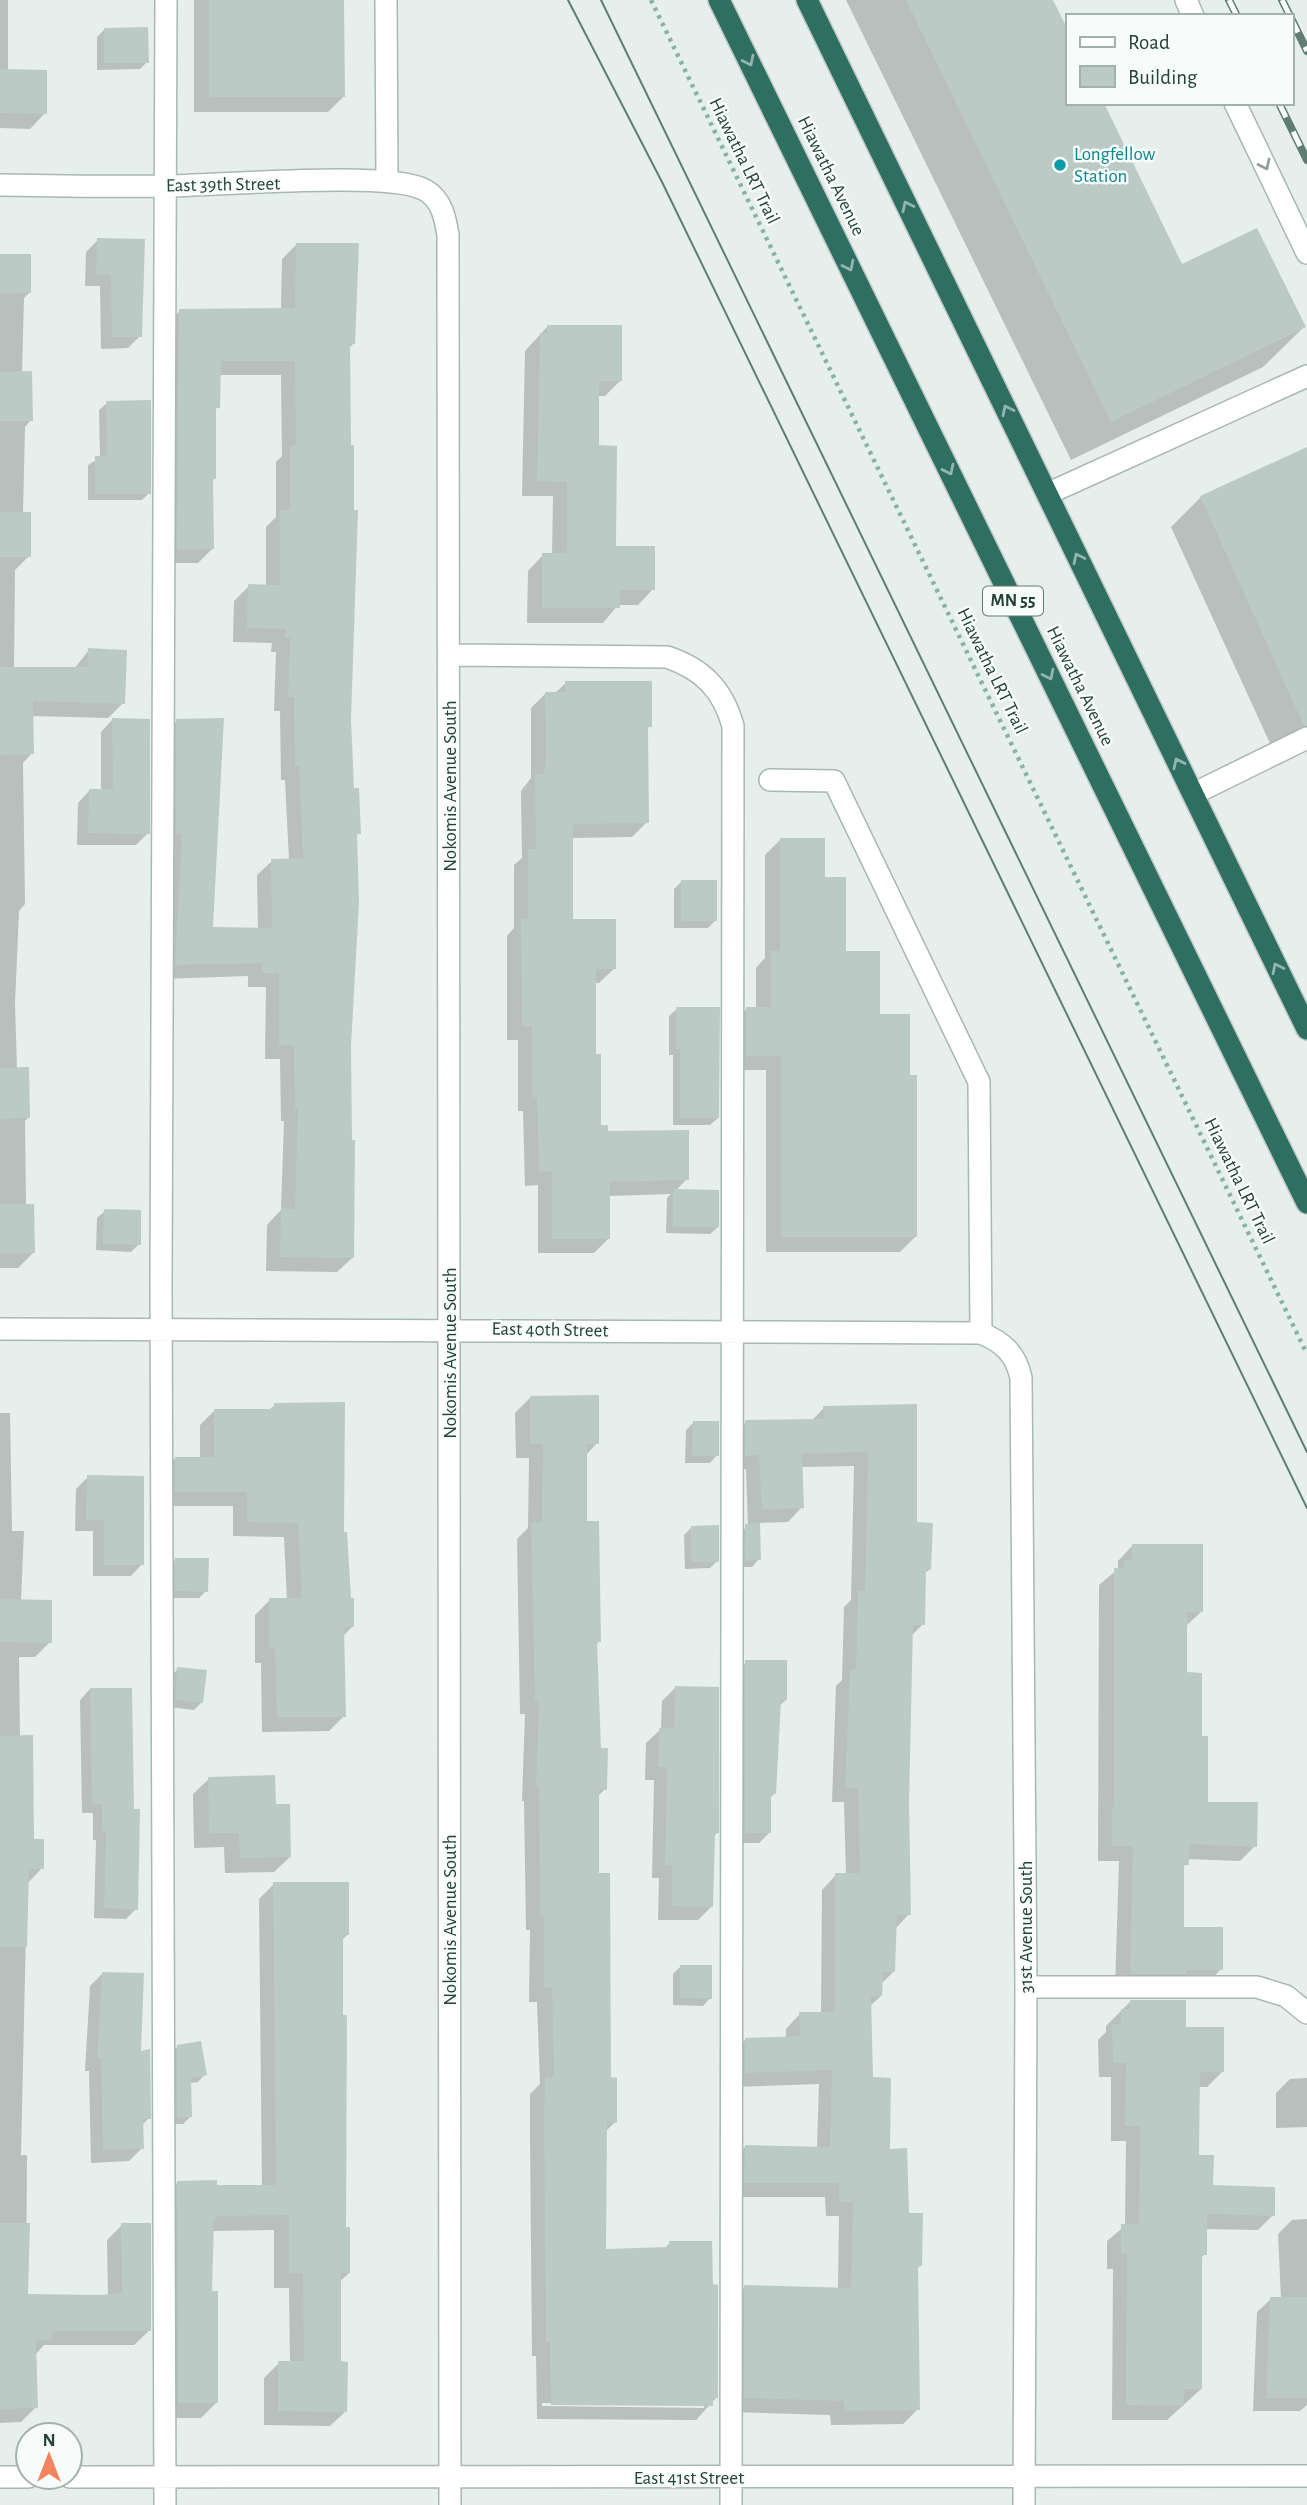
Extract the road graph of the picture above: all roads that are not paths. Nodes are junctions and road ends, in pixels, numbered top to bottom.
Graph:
1 (166, 0) edge
2 (386, 0) edge
3 (719, 0) edge
4 (807, 0) edge
5 (1236, 105) edge
6 (387, 181) junction
7 (0, 186) edge
8 (165, 186) junction
9 (440, 203) joint
10 (1307, 253) edge
11 (1307, 376) edge
12 (1047, 494) junction
13 (450, 655) junction
14 (1307, 738) edge
15 (770, 780) dead end
16 (1193, 794) junction
17 (1307, 1029) edge
18 (1307, 1203) edge
19 (0, 1329) edge
20 (450, 1329) junction
21 (161, 1330) junction
22 (730, 1332) junction
23 (981, 1333) junction
24 (1026, 1987) junction
25 (1307, 2013) edge
26 (1307, 2476) edge
27 (84, 2477) edge
28 (165, 2477) junction
29 (450, 2478) junction
30 (731, 2478) junction
31 (1024, 2478) junction
32 (165, 2505) edge
33 (450, 2505) edge
34 (731, 2505) edge
35 (1024, 2505) edge

1 - 8 street
2 - 6 street
3 -> 18 highway, Hiawatha Avenue / MN 55
12 -> 4 highway
5 -> 10 street
6 - 8 street, East 39th Street
6 - 9 street, East 39th Street
7 - 8 street, East 39th Street
8 - 21 street
9 - 13 street, Nokomis Avenue South
11 - 12 street
16 -> 12 highway
13 - 20 street, Nokomis Avenue South
13 - 22 street
14 - 16 street
15 - 23 street
17 -> 16 highway
19 - 21 street, East 40th Street
20 - 21 street, East 40th Street
20 - 22 street, East 40th Street
20 - 29 street, Nokomis Avenue South
21 - 28 street
22 - 23 street, East 40th Street
22 - 30 street
23 - 24 street, 31st Avenue South
24 - 25 street
24 - 31 street, 31st Avenue South
26 - 31 street, East 41st Street
27 - 28 street, East 41st Street
28 - 29 street, East 41st Street
28 - 32 street
29 - 30 street, East 41st Street
29 - 33 street, Nokomis Avenue South
30 - 31 street, East 41st Street
30 - 34 street
31 - 35 street, 31st Avenue South

